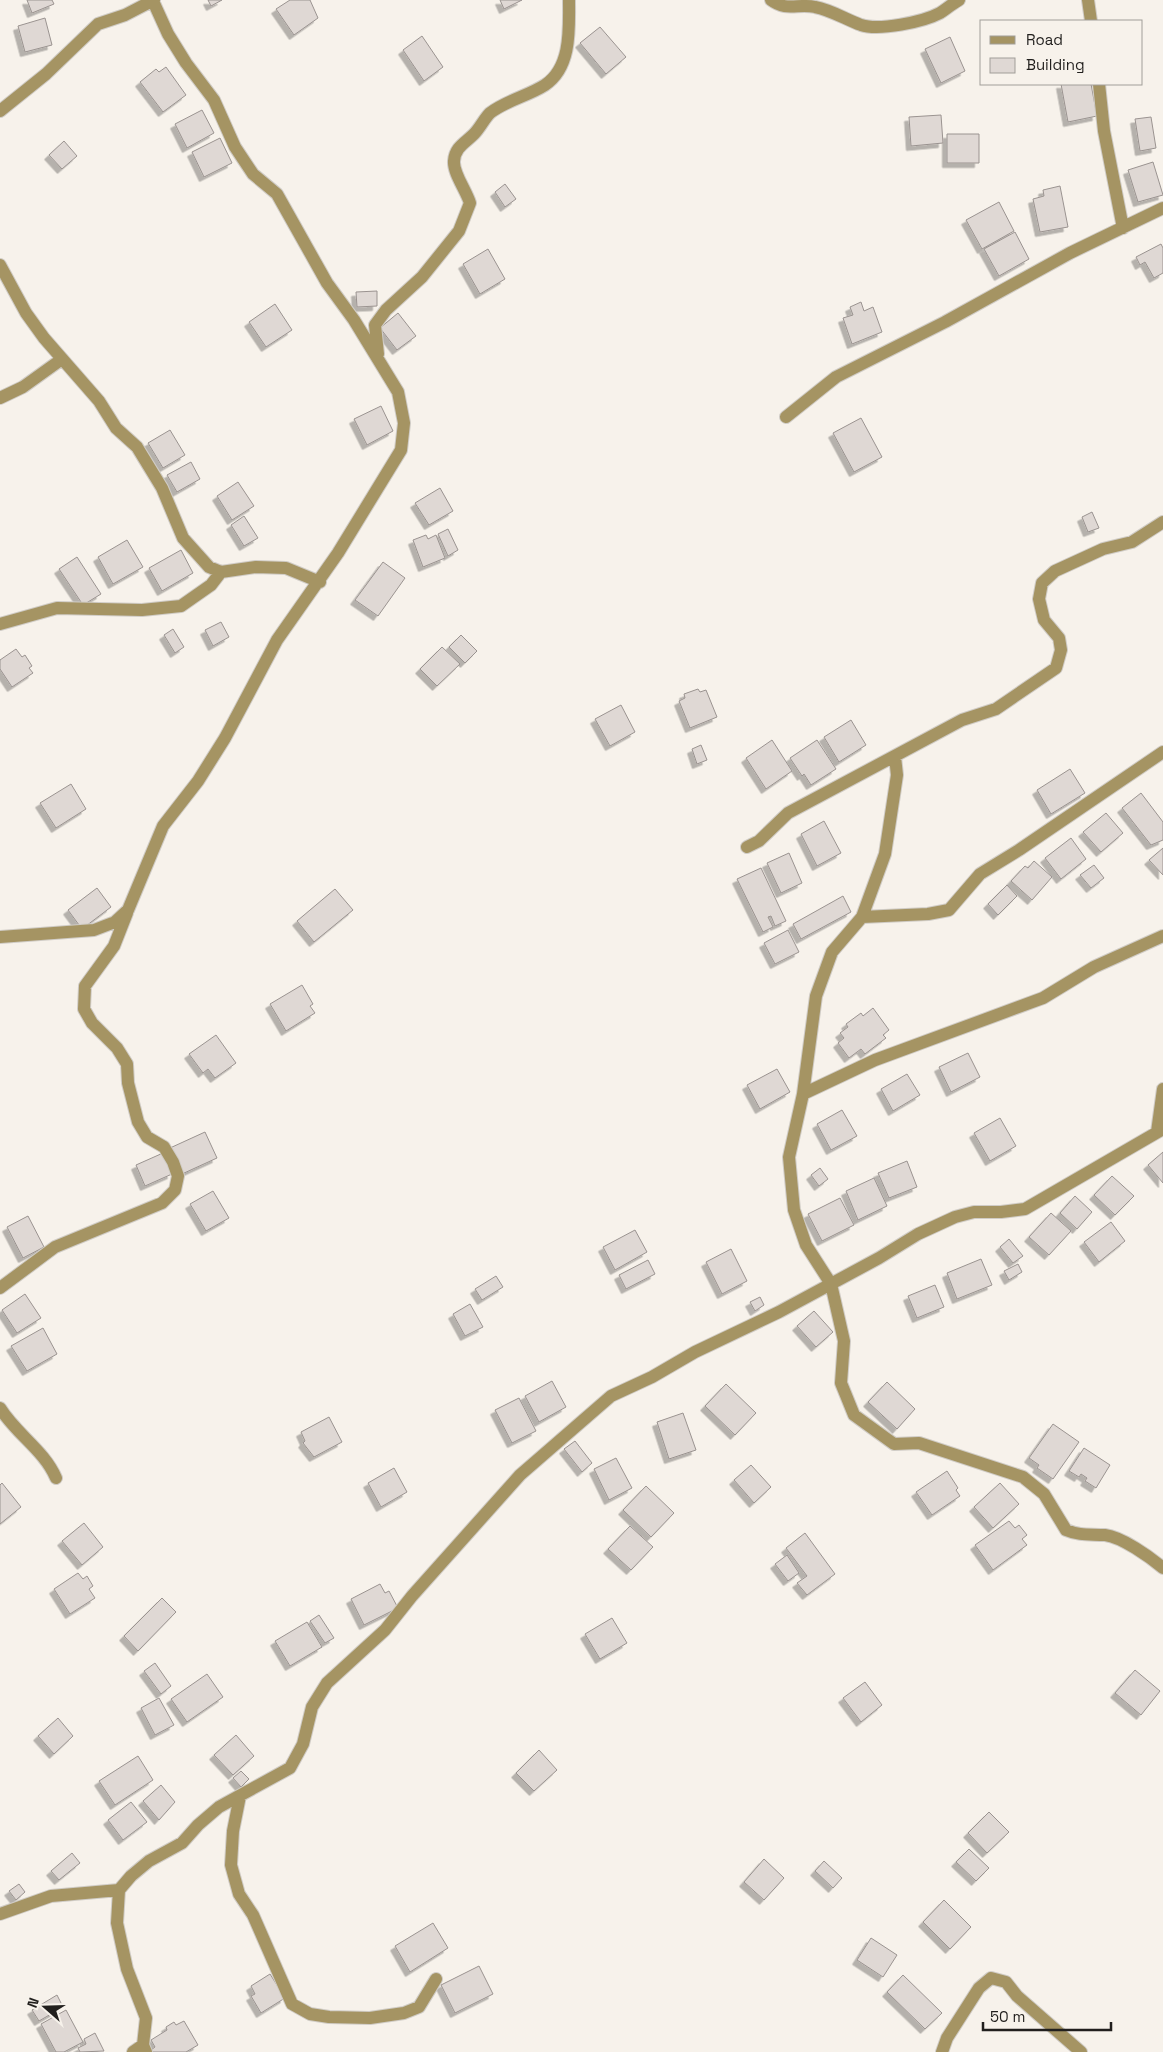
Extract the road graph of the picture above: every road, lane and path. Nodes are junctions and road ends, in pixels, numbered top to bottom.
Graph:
1 (153, 0) edge
2 (569, 0) edge
3 (770, 0) edge
4 (959, 0) edge
5 (1088, 0) edge
6 (1091, 20) edge
7 (1099, 85) edge
8 (0, 111) edge
9 (1163, 208) edge
10 (1123, 228) junction
11 (0, 266) edge
12 (62, 359) junction
13 (379, 359) junction
14 (0, 398) edge
15 (786, 417) dead end
16 (1163, 522) edge
17 (222, 572) junction
18 (320, 582) junction
19 (0, 624) edge
20 (1163, 752) edge
21 (895, 757) junction
22 (747, 847) dead end
23 (128, 910) junction
24 (862, 918) junction
25 (1163, 936) edge
26 (0, 937) edge
27 (1163, 1089) edge
28 (803, 1094) junction
29 (1160, 1131) edge
30 (831, 1284) junction
31 (0, 1288) edge
32 (0, 1408) edge
33 (56, 1478) dead end
34 (1163, 1568) edge
35 (240, 1796) junction
36 (119, 1890) junction
37 (0, 1914) edge
38 (436, 1979) dead end
39 (141, 2050) edge
40 (942, 2052) edge
41 (1081, 2052) edge

1 - 8 street
1 - 13 street
2 - 13 street
3 - 4 street
5 - 6 street
7 - 10 street
9 - 10 street
10 - 15 street
11 - 12 street
12 - 14 street
12 - 17 street
13 - 18 street
16 - 21 street
17 - 18 street
17 - 19 street
18 - 23 street
20 - 24 street
21 - 22 street
21 - 24 street
23 - 26 street
23 - 31 street
24 - 28 street
25 - 28 street
27 - 29 street
28 - 30 street
29 - 30 street
30 - 34 street
30 - 35 street
32 - 33 street
35 - 36 street
35 - 38 street
36 - 37 street
36 - 39 street
40 - 41 street

